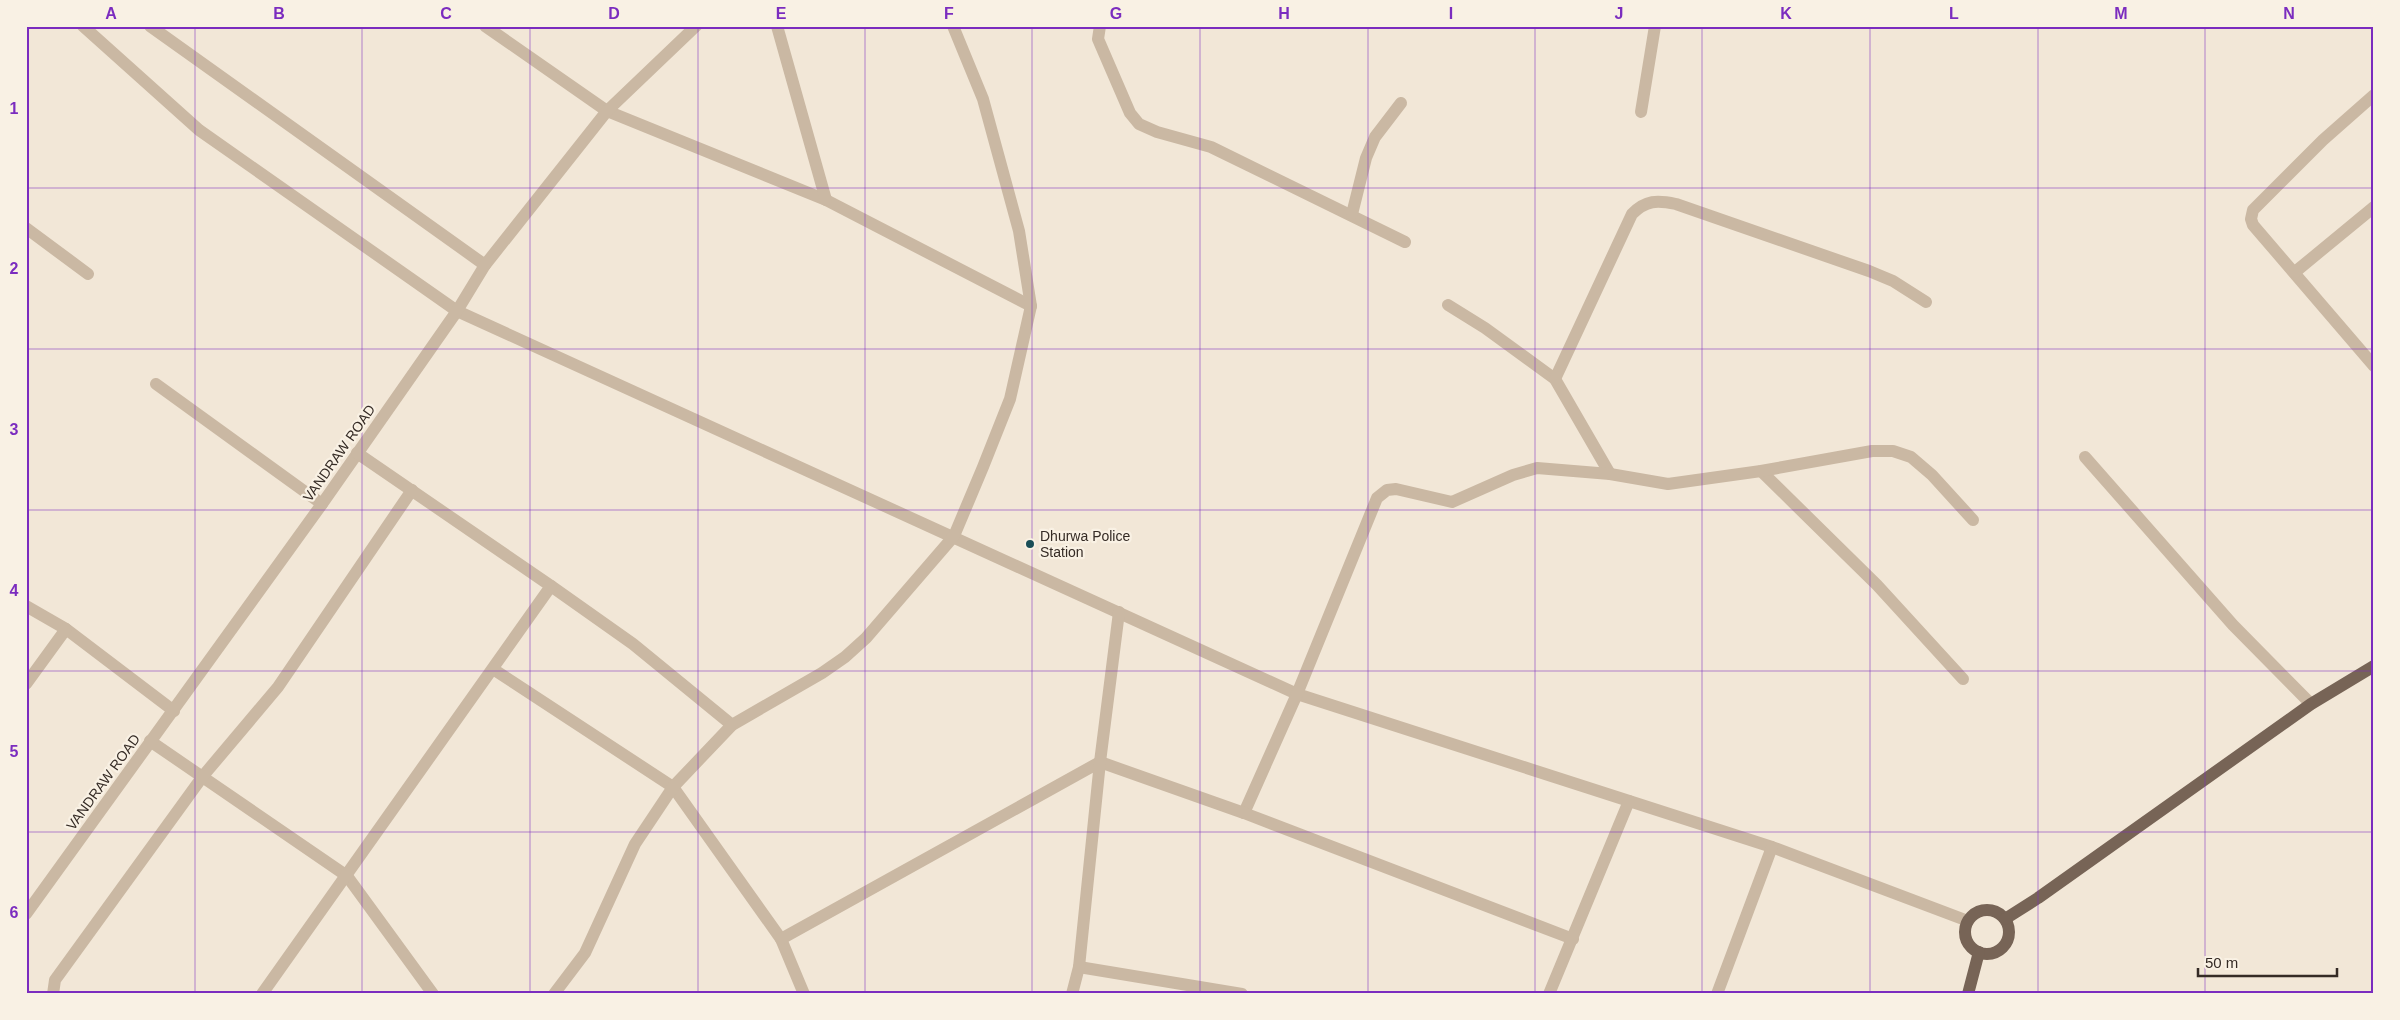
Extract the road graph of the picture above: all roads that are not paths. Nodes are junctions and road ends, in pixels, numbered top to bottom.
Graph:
1 (83, 26) edge
2 (150, 26) edge
3 (485, 26) edge
4 (696, 26) edge
5 (778, 26) edge
6 (953, 26) edge
7 (1100, 26) edge
8 (1654, 26) edge
9 (2374, 95) edge
10 (1401, 104) dead end
11 (607, 111) junction
12 (1641, 112) dead end
13 (826, 200) junction
14 (2374, 207) edge
15 (1352, 214) junction
16 (26, 228) edge
17 (1405, 242) dead end
18 (485, 264) junction
19 (2295, 272) junction
20 (88, 274) dead end
21 (1926, 302) dead end
22 (1448, 305) dead end
23 (1031, 306) junction
24 (457, 311) junction
25 (2374, 366) edge
26 (1555, 379) junction
27 (156, 384) dead end
28 (357, 453) junction
29 (2085, 457) dead end
30 (1761, 471) junction
31 (1610, 474) junction
32 (412, 490) junction
33 (322, 504) junction
34 (1974, 520) dead end
35 (954, 536) junction
36 (551, 586) junction
37 (26, 606) edge
38 (1119, 612) junction
39 (66, 629) junction
40 (2374, 666) edge
41 (493, 669) junction
42 (1964, 679) dead end
43 (26, 684) edge
44 (1297, 694) junction
45 (2311, 704) junction
46 (174, 711) junction
47 (732, 724) junction
48 (150, 741) junction
49 (1100, 762) junction
50 (203, 776) junction
51 (673, 788) junction
52 (1629, 801) junction
53 (1244, 813) junction
54 (1772, 847) junction
55 (347, 876) junction
56 (26, 914) edge
57 (2004, 919) junction
58 (1968, 921) junction
59 (781, 939) junction
60 (1573, 939) junction
61 (1979, 952) junction
62 (1079, 967) junction
63 (53, 994) edge
64 (262, 994) edge
65 (433, 994) edge
66 (554, 994) edge
67 (804, 994) edge
68 (1072, 994) edge
69 (1242, 994) edge
70 (1549, 994) edge
71 (1717, 994) edge
72 (1968, 994) edge

1 - 24 street
2 - 18 street
3 - 11 street
4 - 11 street, VANDRAW ROAD
5 - 13 street
6 - 23 street
7 - 15 street
8 - 12 street
9 - 19 street
10 - 15 street
11 - 13 street
11 - 18 street, VANDRAW ROAD
13 - 23 street
14 - 19 street
15 - 17 street
16 - 20 street
18 - 24 street, VANDRAW ROAD
19 - 25 street
21 - 26 street
22 - 26 street
23 - 35 street
24 - 28 street, VANDRAW ROAD
24 - 35 street
26 - 31 street
27 - 33 street
28 - 32 street
28 - 33 street, VANDRAW ROAD
29 - 45 street
30 - 31 street
30 - 34 street
30 - 42 street
31 - 44 street
32 - 36 street
32 - 50 street
33 - 46 street, VANDRAW ROAD
35 - 38 street
35 - 47 street
36 - 41 street
36 - 47 street
37 - 39 street
38 - 44 street
38 - 49 street
39 - 43 street
39 - 46 street
40 - 45 main road
41 - 51 street
41 - 55 street
44 - 52 street
44 - 53 street
45 - 57 main road
46 - 48 street, VANDRAW ROAD
47 - 51 street
48 - 50 street
48 - 56 street, VANDRAW ROAD
49 - 53 street
49 - 59 street
49 - 62 street
50 - 55 street
50 - 63 street
51 - 59 street
51 - 66 street
52 - 54 street
52 - 60 street
53 - 60 street
54 - 58 street
54 - 71 street
55 - 64 street
55 - 65 street
57 - 58 main road
57 - 61 main road
58 - 61 main road
59 - 67 street
60 - 70 street
61 - 72 main road
62 - 68 street
62 - 69 street

